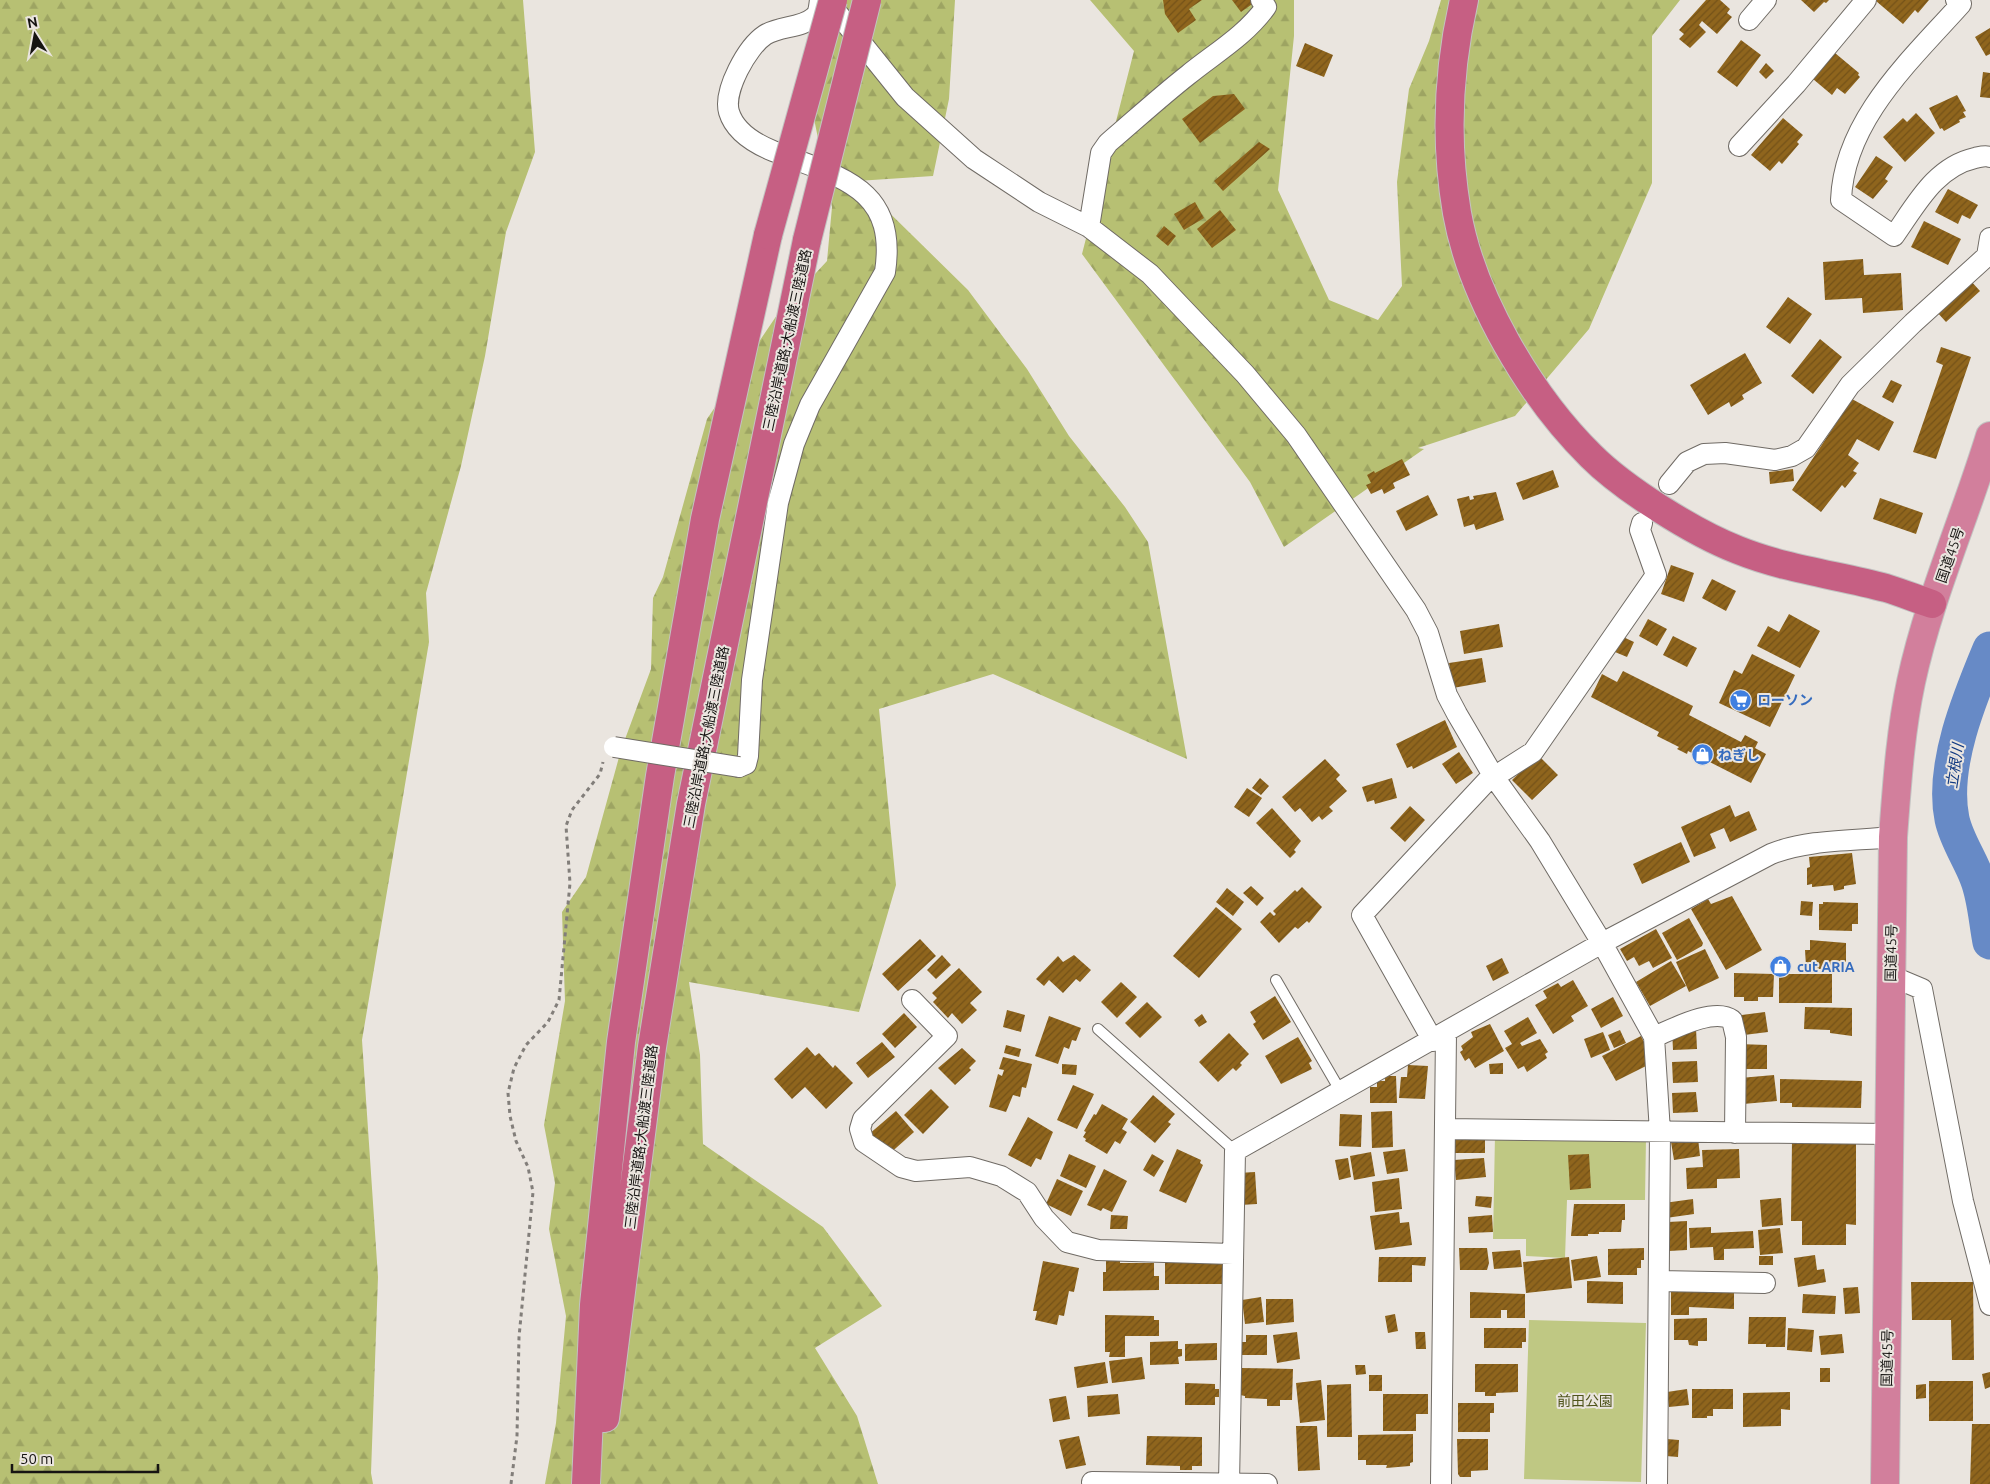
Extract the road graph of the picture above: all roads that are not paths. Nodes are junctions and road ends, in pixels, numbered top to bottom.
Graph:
1 (820, 0) edge
2 (827, 0) edge
3 (833, 0) edge
4 (867, 0) edge
5 (1261, 0) edge
6 (1464, 0) edge
7 (1766, 0) edge
8 (1866, 0) edge
9 (1956, 0) edge
10 (1749, 20) dead end
11 (1739, 146) dead end
12 (1990, 157) edge
13 (1089, 227) junction
14 (1989, 250) edge
15 (1990, 436) edge
16 (1669, 484) dead end
17 (1642, 523) dead end
18 (1932, 604) junction
19 (614, 747) road end
20 (1494, 776) junction
21 (1894, 838) junction
22 (1602, 943) junction
23 (1891, 976) junction
24 (1276, 980) dead end
25 (912, 1000) dead end
26 (1098, 1029) dead end
27 (1440, 1037) junction
28 (1654, 1037) junction
29 (1341, 1092) junction
30 (1445, 1129) junction
31 (1660, 1132) junction
32 (1735, 1133) junction
33 (1890, 1134) junction
34 (1235, 1151) junction
35 (1232, 1254) junction
36 (1659, 1281) junction
37 (1765, 1283) dead end
38 (1990, 1306) edge
39 (1092, 1482) dead end
40 (586, 1484) edge
41 (596, 1484) edge
42 (1229, 1484) edge
43 (1268, 1484) edge
44 (1441, 1484) edge
45 (1657, 1484) edge
46 (1885, 1484) edge

1 - 19 street, bridge
2 - 13 street
3 - 40 highway, 三陸沿岸道路;大船渡三陸道路, bridge
4 - 41 highway, 三陸沿岸道路;大船渡三陸道路, bridge
5 - 13 street
6 - 18 highway
7 - 10 street
8 - 11 street
9 - 12 street
13 - 20 street
14 - 16 street
15 - 18 highway, 国道45号
17 - 20 street
18 - 21 highway, 国道45号
20 - 22 street
20 - 27 street
21 - 22 street
21 - 23 highway, 国道45号
22 - 27 street
22 - 28 street
23 - 33 highway, 国道45号
23 - 38 street
24 - 29 lane
25 - 35 street
26 - 34 lane
27 - 29 street
27 - 30 street
28 - 31 street
28 - 32 street
29 - 34 street
30 - 31 street
30 - 44 street
31 - 32 street
31 - 36 street
32 - 33 street
33 - 46 highway, 国道45号
34 - 35 street
35 - 42 street
36 - 37 street
36 - 45 street
39 - 42 street
42 - 43 street

